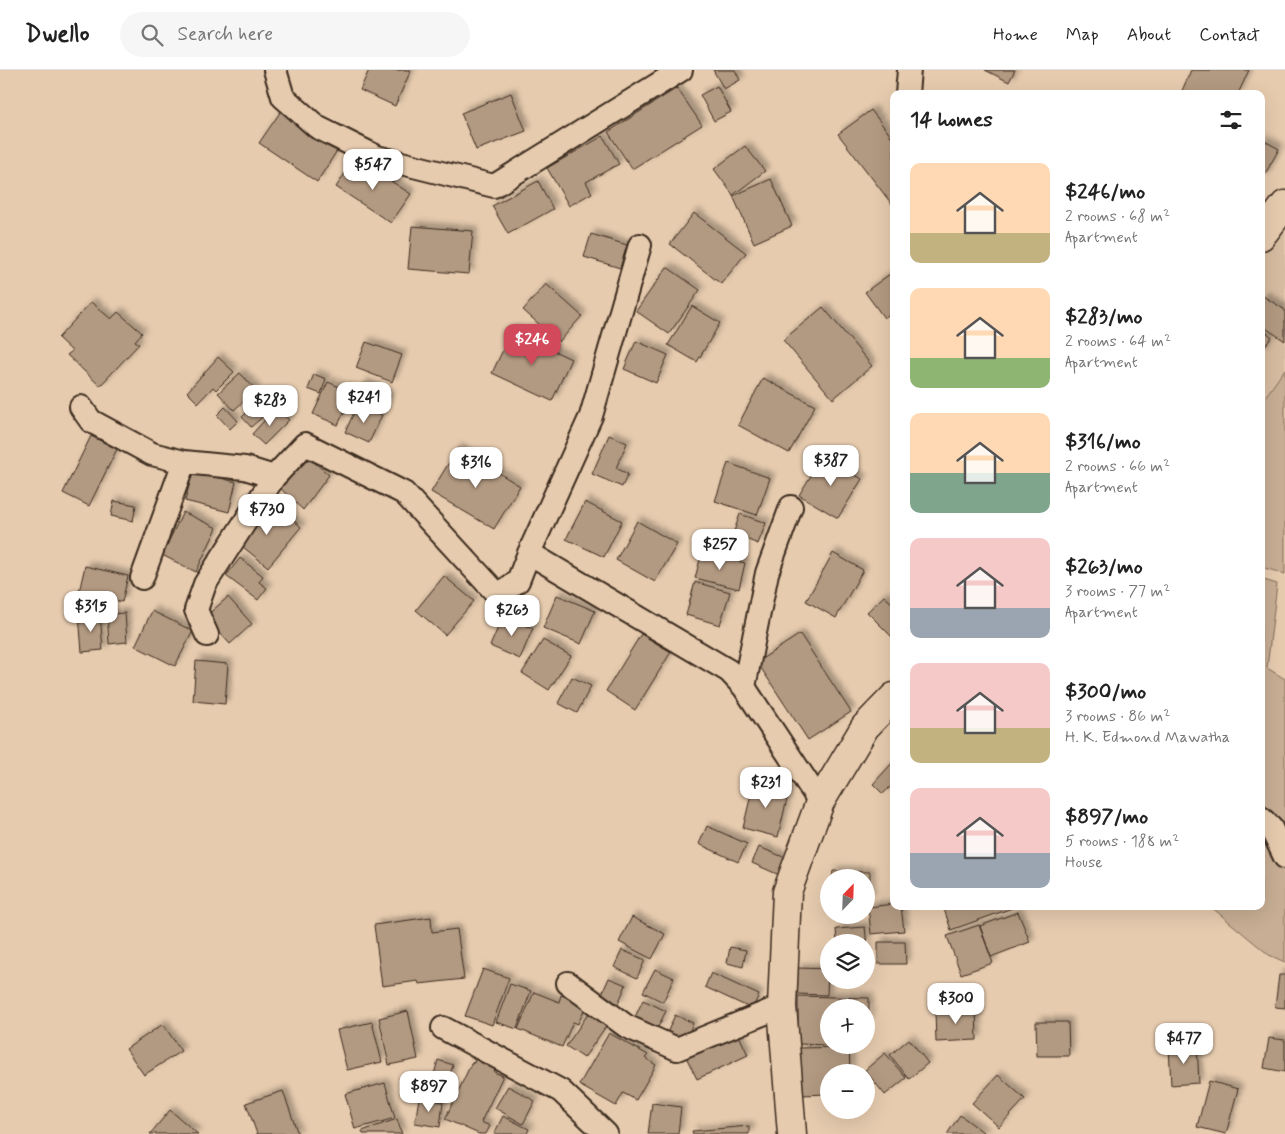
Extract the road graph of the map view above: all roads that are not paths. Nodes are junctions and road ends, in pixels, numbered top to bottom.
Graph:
1 (275, 70) edge
2 (681, 70) edge
3 (909, 70) edge
4 (907, 90) edge
5 (1285, 205) edge
6 (1265, 231) edge
7 (640, 245) dead end
8 (81, 407) dead end
9 (184, 462) junction
10 (274, 477) junction
11 (791, 507) dead end
12 (529, 553) junction
13 (142, 578) dead end
14 (207, 634) dead end
15 (744, 688) junction
16 (890, 701) edge
17 (820, 802) junction
18 (1265, 822) edge
19 (1285, 857) edge
20 (568, 983) dead end
21 (782, 1006) junction
22 (443, 1028) dead end
23 (606, 1134) edge
24 (792, 1134) edge

1 - 2 street
3 - 4 street
5 - 6 main road
7 - 12 street
8 - 9 street
9 - 10 street
9 - 13 street
10 - 12 street
10 - 14 street
11 - 15 street
12 - 15 street
15 - 17 street
16 - 17 main road
17 - 21 main road
18 - 19 street
20 - 21 street
21 - 24 main road
22 - 23 street

